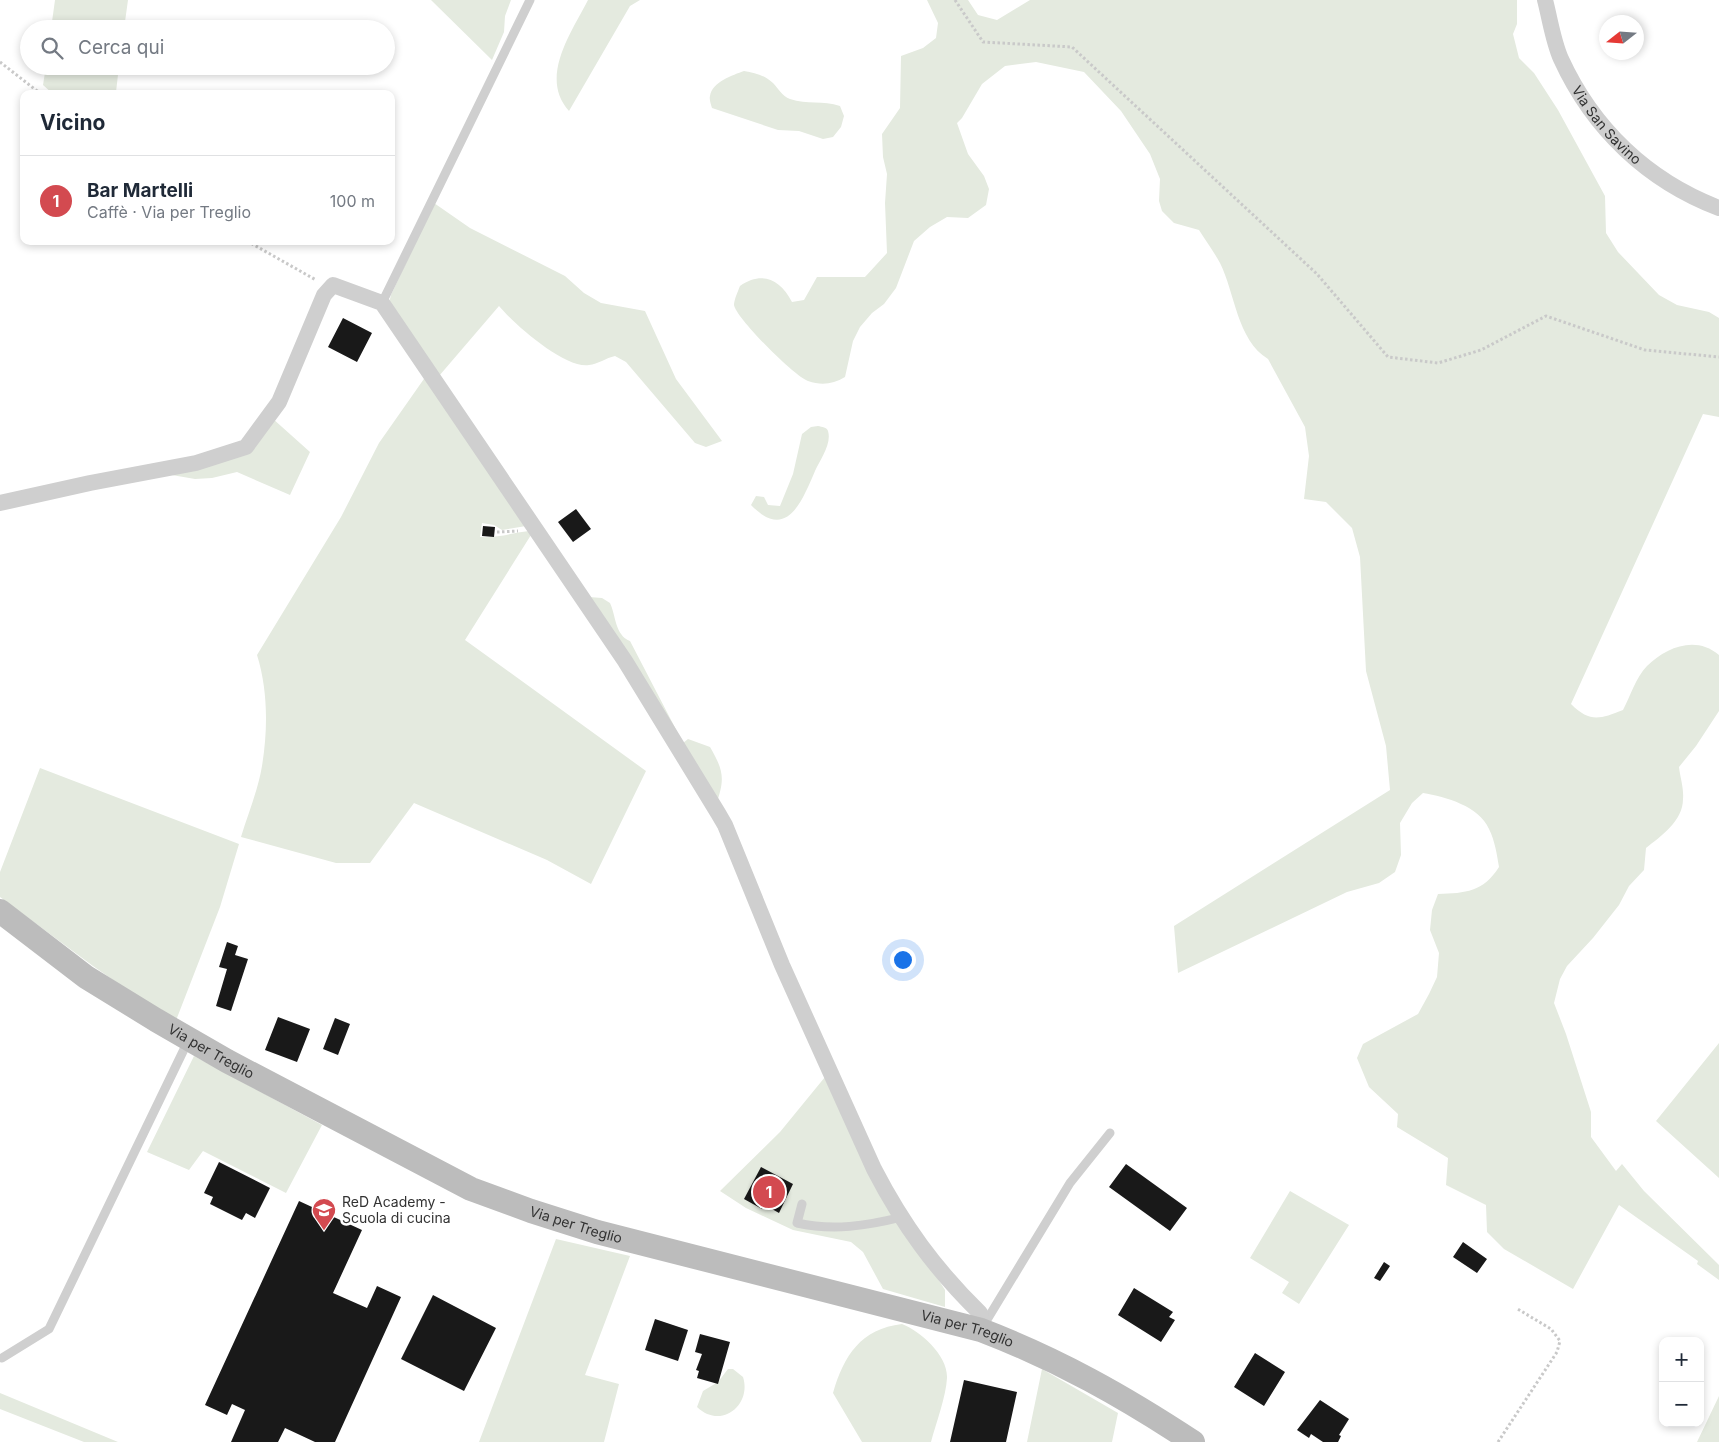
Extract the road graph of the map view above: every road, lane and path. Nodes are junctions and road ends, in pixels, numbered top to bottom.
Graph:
1 (530, 0) edge
2 (955, 0) edge
3 (1545, 0) edge
4 (0, 62) edge
5 (36, 90) edge
6 (1719, 208) edge
7 (253, 245) edge
8 (334, 285) junction
9 (382, 303) junction
10 (1719, 356) edge
11 (0, 503) edge
12 (0, 911) edge
13 (189, 1039) junction
14 (1110, 1134) dead end
15 (802, 1204) dead end
16 (902, 1217) junction
17 (1516, 1308) dead end
18 (981, 1330) junction
19 (2, 1358) dead end
20 (1193, 1442) edge
21 (1498, 1442) edge

1 - 9 lane
2 - 10 path
3 - 6 street, Via San Savino
4 - 5 path
7 - 8 path
8 - 9 street
8 - 11 street
9 - 16 street
12 - 13 main road, Via per Treglio
13 - 18 main road, Via per Treglio
13 - 19 lane
14 - 18 lane
15 - 16 lane
16 - 18 street
17 - 21 path
18 - 20 main road, Via per Treglio

